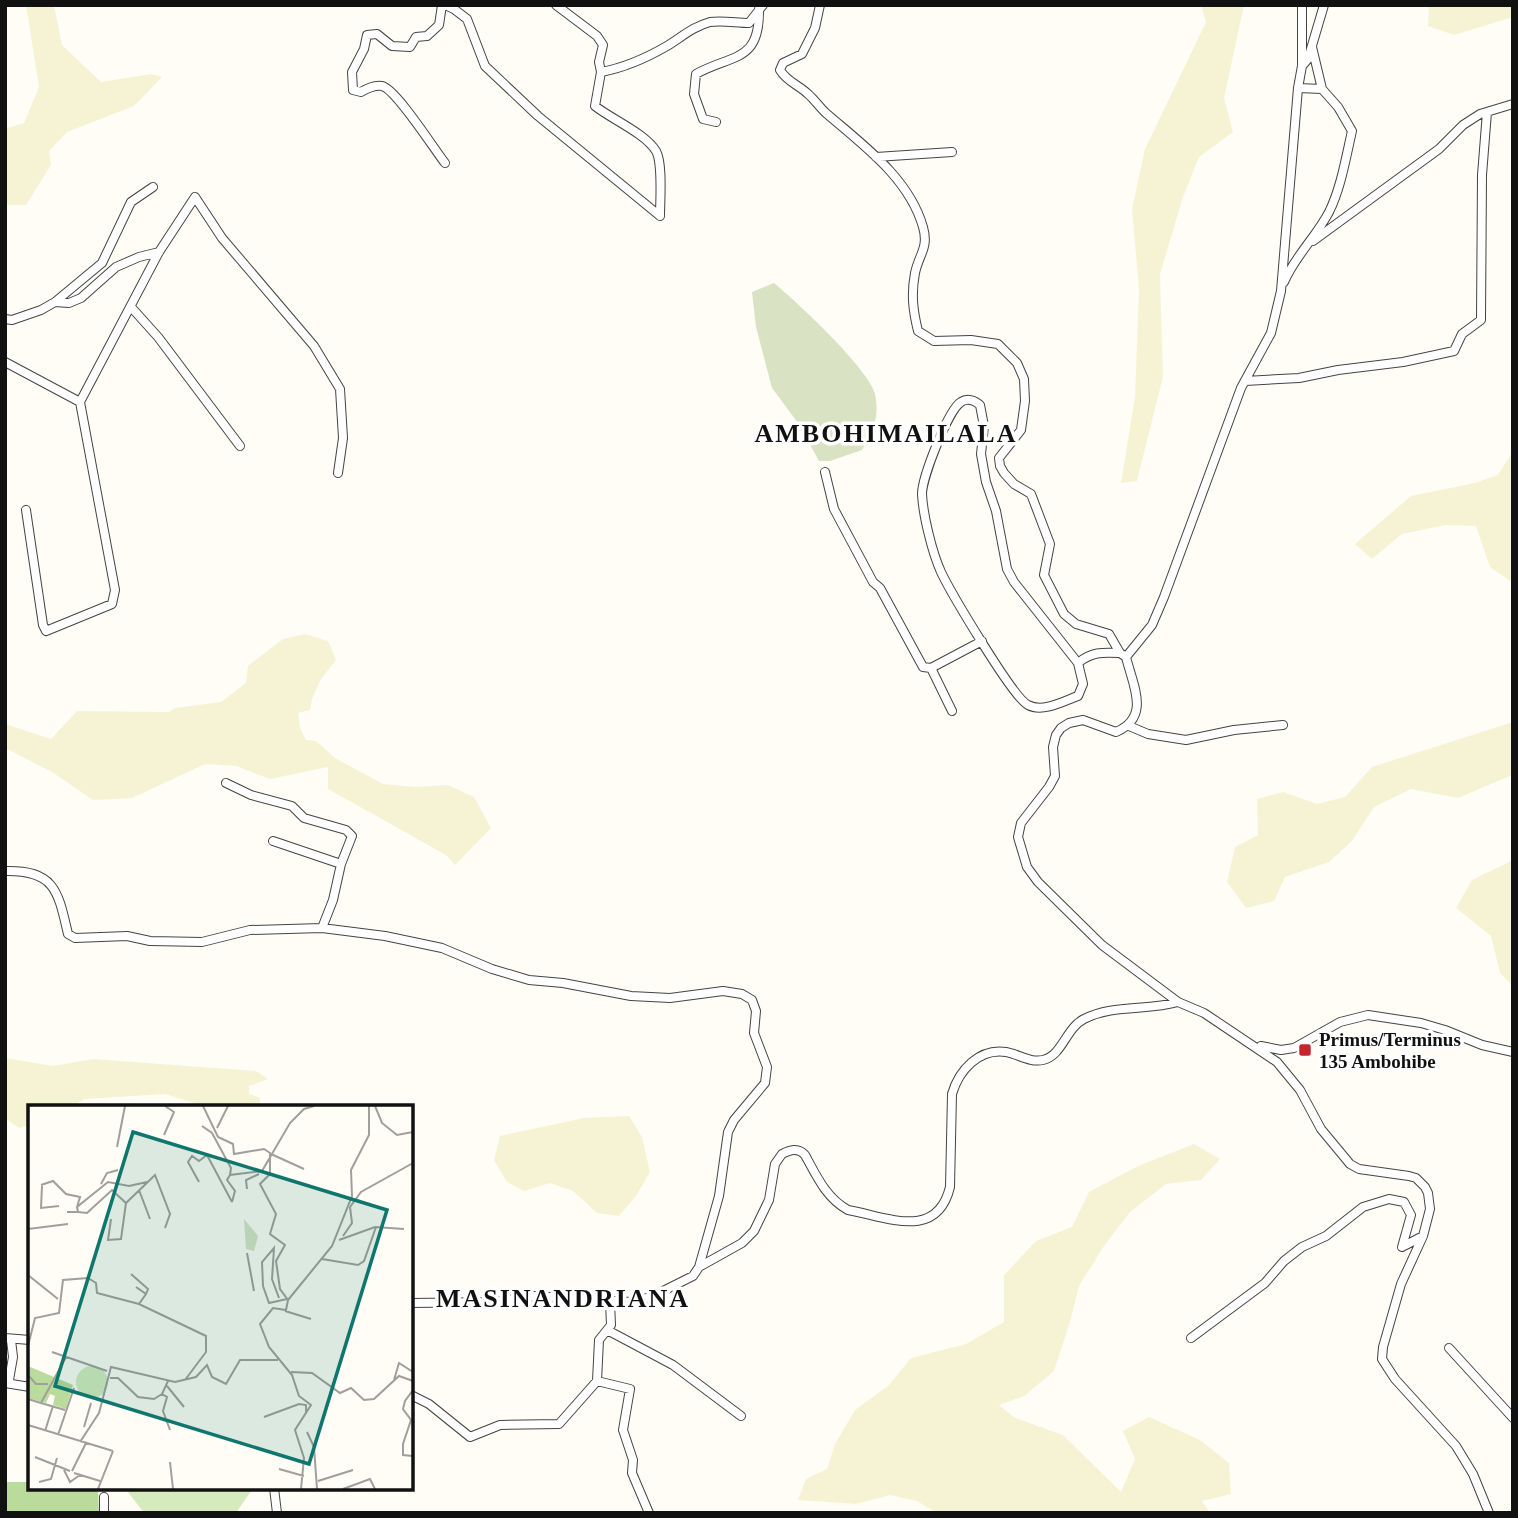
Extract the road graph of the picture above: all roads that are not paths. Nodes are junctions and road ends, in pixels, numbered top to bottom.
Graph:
1 (443, 5) edge
2 (555, 5) edge
3 (820, 5) edge
4 (1302, 5) edge
5 (1324, 5) edge
6 (761, 7) edge
7 (1312, 47) junction
8 (1302, 66) junction
9 (601, 72) junction
10 (1298, 88) junction
11 (1322, 89) junction
12 (1513, 104) edge
13 (1487, 112) junction
14 (716, 122) dead end
15 (952, 152) dead end
16 (876, 158) junction
17 (445, 163) dead end
18 (153, 187) dead end
19 (1308, 244) junction
20 (159, 252) junction
21 (1281, 291) junction
22 (55, 302) junction
23 (131, 307) junction
24 (5, 319) edge
25 (5, 362) edge
26 (1245, 381) junction
27 (80, 402) junction
28 (240, 446) dead end
29 (825, 472) dead end
30 (338, 473) dead end
31 (26, 510) dead end
32 (982, 641) junction
33 (1123, 655) junction
34 (1078, 663) junction
35 (931, 668) junction
36 (952, 711) dead end
37 (1283, 725) dead end
38 (1129, 726) junction
39 (226, 783) dead end
40 (274, 841) dead end
41 (341, 864) junction
42 (5, 871) edge
43 (322, 928) junction
44 (1178, 1002) junction
45 (1254, 1045) junction
46 (1513, 1052) edge
47 (1423, 1236) junction
48 (699, 1267) junction
49 (610, 1301) junction
50 (413, 1303) edge
51 (609, 1331) junction
52 (1191, 1338) dead end
53 (8, 1339) edge
54 (28, 1340) edge
55 (1450, 1348) dead end
56 (597, 1381) junction
57 (5, 1382) edge
58 (28, 1387) edge
59 (413, 1396) edge
60 (741, 1416) dead end
61 (1513, 1418) edge
62 (274, 1490) edge
63 (104, 1497) dead end
64 (104, 1513) edge
65 (277, 1513) edge
66 (649, 1513) edge
67 (1489, 1513) edge

1 - 9 street
1 - 17 street
2 - 9 street
3 - 16 street
4 - 8 street
5 - 7 street
6 - 9 street
6 - 14 street
7 - 8 street
7 - 11 street
8 - 10 street
10 - 11 street
10 - 21 street
11 - 19 street
12 - 13 street
13 - 19 street
13 - 26 street
15 - 16 street
16 - 33 street
18 - 22 street
19 - 21 street
20 - 22 street
20 - 23 street
20 - 30 street
21 - 26 street
22 - 24 street
23 - 27 street
23 - 28 street
25 - 27 street
26 - 33 street
27 - 31 street
29 - 35 street
32 - 34 street
32 - 34 street
32 - 35 street
33 - 34 street
33 - 38 street
35 - 36 street
37 - 38 street
38 - 44 street
39 - 41 street
40 - 41 street
41 - 43 street
42 - 43 street
43 - 48 street
44 - 45 street
44 - 48 street
45 - 46 street
45 - 47 street
47 - 52 street
47 - 67 street
48 - 49 street
49 - 50 street
49 - 51 street
51 - 56 street
51 - 60 street
53 - 54 street
53 - 57 street
55 - 61 street
56 - 59 street
56 - 66 street
57 - 58 street
62 - 65 street
63 - 64 street

